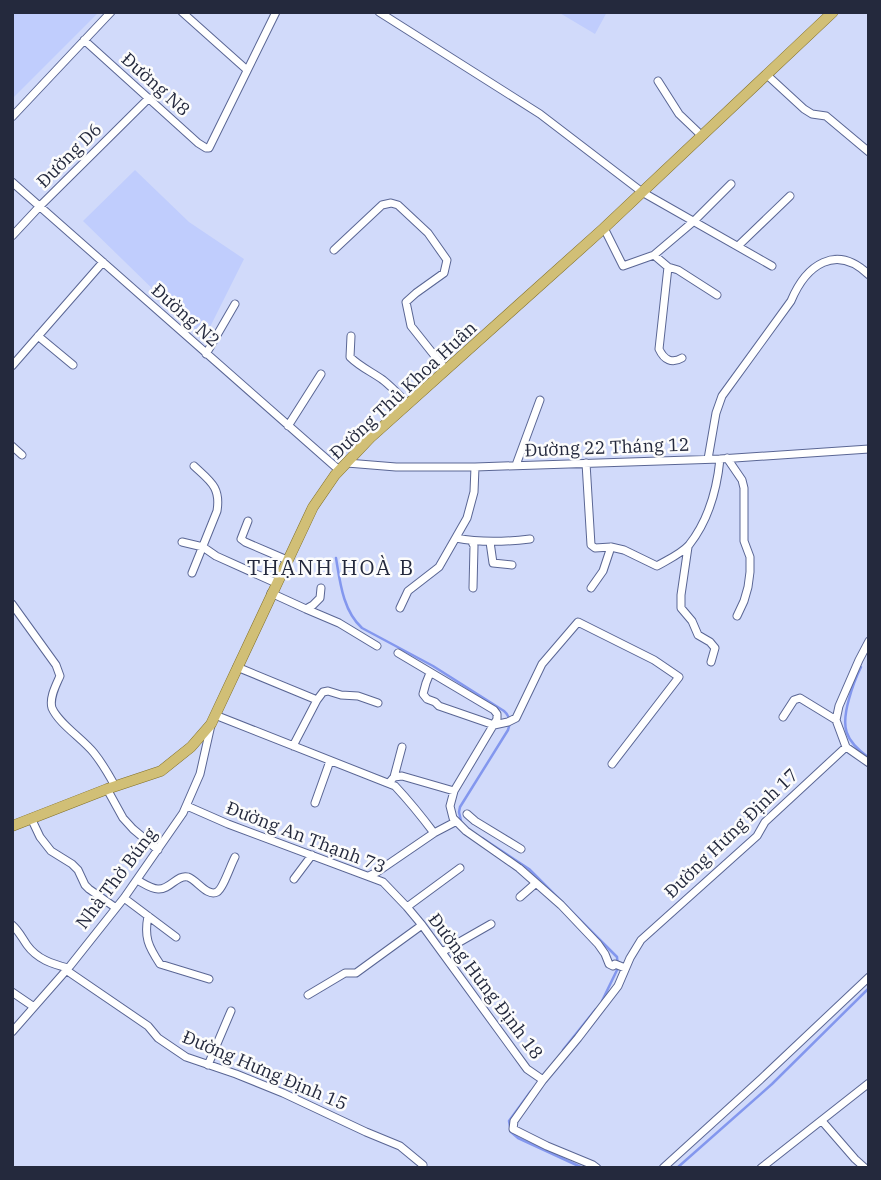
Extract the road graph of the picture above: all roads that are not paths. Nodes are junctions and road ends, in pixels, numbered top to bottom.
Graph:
1 (111, 12) edge
2 (182, 12) edge
3 (276, 12) edge
4 (379, 12) edge
5 (833, 12) edge
6 (85, 40) junction
7 (247, 70) junction
8 (766, 75) junction
9 (658, 81) dead end
10 (149, 98) junction
11 (12, 117) edge
12 (702, 136) junction
13 (869, 152) edge
14 (12, 182) edge
15 (731, 184) dead end
16 (642, 192) junction
17 (790, 196) dead end
18 (40, 206) junction
19 (694, 221) junction
20 (604, 228) junction
21 (12, 236) edge
22 (738, 246) junction
23 (334, 250) dead end
24 (654, 255) junction
25 (103, 262) junction
26 (772, 266) dead end
27 (668, 267) junction
28 (869, 275) edge
29 (717, 295) dead end
30 (236, 304) dead end
31 (38, 336) junction
32 (351, 336) dead end
33 (206, 354) junction
34 (682, 358) dead end
35 (12, 366) edge
36 (73, 366) dead end
37 (446, 370) junction
38 (321, 374) dead end
39 (540, 400) dead end
40 (408, 404) junction
41 (288, 426) junction
42 (12, 446) edge
43 (869, 449) edge
44 (22, 455) dead end
45 (708, 459) junction
46 (723, 459) junction
47 (586, 463) junction
48 (516, 465) junction
49 (194, 466) dead end
50 (343, 467) junction
51 (475, 467) junction
52 (248, 521) dead end
53 (456, 538) junction
54 (530, 539) dead end
55 (182, 542) dead end
56 (472, 542) junction
57 (490, 542) junction
58 (203, 547) junction
59 (611, 547) junction
60 (688, 547) junction
61 (287, 560) junction
62 (512, 565) dead end
63 (192, 573) dead end
64 (276, 583) junction
65 (321, 588) dead end
66 (473, 588) dead end
67 (591, 588) dead end
68 (271, 593) junction
69 (12, 604) edge
70 (400, 608) dead end
71 (306, 609) junction
72 (737, 616) dead end
73 (869, 641) edge
74 (377, 646) dead end
75 (398, 653) dead end
76 (711, 662) dead end
77 (237, 667) junction
78 (430, 673) junction
79 (317, 700) junction
80 (378, 702) dead end
81 (783, 718) dead end
82 (213, 720) junction
83 (836, 720) junction
84 (494, 725) junction
85 (293, 746) junction
86 (402, 747) dead end
87 (846, 747) junction
88 (330, 761) junction
89 (869, 763) edge
90 (612, 764) dead end
91 (392, 780) junction
92 (111, 788) junction
93 (454, 791) junction
94 (315, 803) dead end
95 (187, 806) junction
96 (467, 814) dead end
97 (31, 818) junction
98 (456, 822) junction
99 (13, 825) edge
100 (470, 827) junction
101 (434, 833) junction
102 (521, 849) dead end
103 (158, 850) junction
104 (312, 855) junction
105 (235, 857) dead end
106 (460, 868) dead end
107 (369, 876) junction
108 (294, 879) dead end
109 (137, 880) junction
110 (536, 883) junction
111 (520, 897) dead end
112 (124, 898) junction
113 (407, 907) junction
114 (116, 908) junction
115 (148, 916) junction
116 (491, 924) dead end
117 (12, 925) edge
118 (422, 925) junction
119 (176, 937) dead end
120 (442, 952) junction
121 (625, 968) junction
122 (67, 969) junction
123 (869, 977) edge
124 (209, 979) dead end
125 (12, 992) edge
126 (308, 995) dead end
127 (34, 1007) junction
128 (231, 1011) dead end
129 (12, 1032) edge
130 (208, 1065) junction
131 (543, 1080) junction
132 (869, 1083) edge
133 (822, 1121) junction
134 (423, 1165) dead end
135 (597, 1168) edge
136 (663, 1168) edge
137 (761, 1168) edge
138 (866, 1168) edge

1 - 6 street
2 - 7 street
3 - 7 street
4 - 16 street
5 - 8 main road, Đường Thủ Khoa Huân
6 - 10 street, Đường N8
6 - 11 street
7 - 10 street, Đường N8
8 - 12 main road, Đường Thủ Khoa Huân
8 - 13 street
9 - 12 street
10 - 18 street, Đường D6
12 - 16 main road, Đường Thủ Khoa Huân
14 - 18 street, Đường N2
15 - 19 street
16 - 19 street
16 - 20 main road, Đường Thủ Khoa Huân
17 - 22 street
18 - 21 street, Đường D6
18 - 25 street, Đường N2
19 - 22 street
19 - 24 street
20 - 24 street
20 - 37 main road, Đường Thủ Khoa Huân
22 - 26 street
23 - 37 street
24 - 27 street
25 - 31 street
25 - 33 street, Đường N2
27 - 29 street
27 - 34 street
28 - 45 street
30 - 33 street
31 - 35 street
31 - 36 street
32 - 40 street
33 - 41 street, Đường N2
37 - 40 main road, Đường Thủ Khoa Huân
38 - 41 street
39 - 48 street
40 - 50 main road, Đường Thủ Khoa Huân
41 - 50 street, Đường N2
42 - 44 street
43 - 46 street, Đường 22 Tháng 12
45 - 46 street, Đường 22 Tháng 12
45 - 47 street, Đường 22 Tháng 12
46 - 60 street
46 - 72 street
47 - 48 street, Đường 22 Tháng 12
47 - 59 street
48 - 51 street, Đường 22 Tháng 12
49 - 58 street
50 - 51 street, Đường 22 Tháng 12
50 - 61 main road, Đường Thủ Khoa Huân
51 - 53 street
52 - 61 street
53 - 56 street
53 - 70 street
54 - 57 street
55 - 58 street
56 - 57 street
56 - 66 street
57 - 62 street
58 - 63 street
58 - 64 street
59 - 60 street
59 - 67 street
60 - 76 street
61 - 64 main road, Đường Thủ Khoa Huân
64 - 68 main road, Đường Thủ Khoa Huân
65 - 71 street
68 - 71 street
68 - 77 main road, Đường Thủ Khoa Huân
69 - 92 street
71 - 74 street
73 - 83 street
75 - 78 street
77 - 79 street
77 - 82 main road, Đường Thủ Khoa Huân
78 - 84 street
78 - 84 street
79 - 80 street
79 - 85 street
81 - 83 street
82 - 85 street
82 - 92 main road, Đường Thủ Khoa Huân
82 - 95 street, Nhà Thờ Búng
83 - 87 street
84 - 90 street
84 - 93 street
85 - 88 street
86 - 91 street
87 - 89 street
87 - 121 street, Đường Hưng Định 17
88 - 91 street
88 - 94 street
91 - 93 street
91 - 101 street
92 - 97 main road, Đường Thủ Khoa Huân
92 - 103 street
93 - 98 street
95 - 103 street, Nhà Thờ Búng
95 - 104 street, Đường An Thạnh 73
96 - 100 street
97 - 99 main road, Đường Thủ Khoa Huân
97 - 114 street
98 - 100 street
98 - 101 street
100 - 102 street
100 - 110 street
101 - 107 street
103 - 109 street, Nhà Thờ Búng
104 - 107 street, Đường An Thạnh 73
104 - 108 street
105 - 109 street
106 - 113 street
107 - 113 street, Đường An Thạnh 73
109 - 112 street, Nhà Thờ Búng
110 - 111 street
110 - 121 street
112 - 114 street, Nhà Thờ Búng
112 - 115 street
113 - 118 street, Đường Hưng Định 18
114 - 122 street, Nhà Thờ Búng
115 - 119 street
115 - 124 street
116 - 120 street
117 - 122 street, Đường Hưng Định 15
118 - 120 street, Đường Hưng Định 18
118 - 126 street
120 - 131 street, Đường Hưng Định 18
121 - 131 street, Đường Hưng Định 17
122 - 127 street, Nhà Thờ Búng
122 - 130 street, Đường Hưng Định 15
123 - 136 street
125 - 127 street
127 - 129 street, Nhà Thờ Búng
128 - 130 street
130 - 134 street, Đường Hưng Định 15
131 - 135 street, Đường Hưng Định 17
132 - 133 street
133 - 137 street
133 - 138 street

